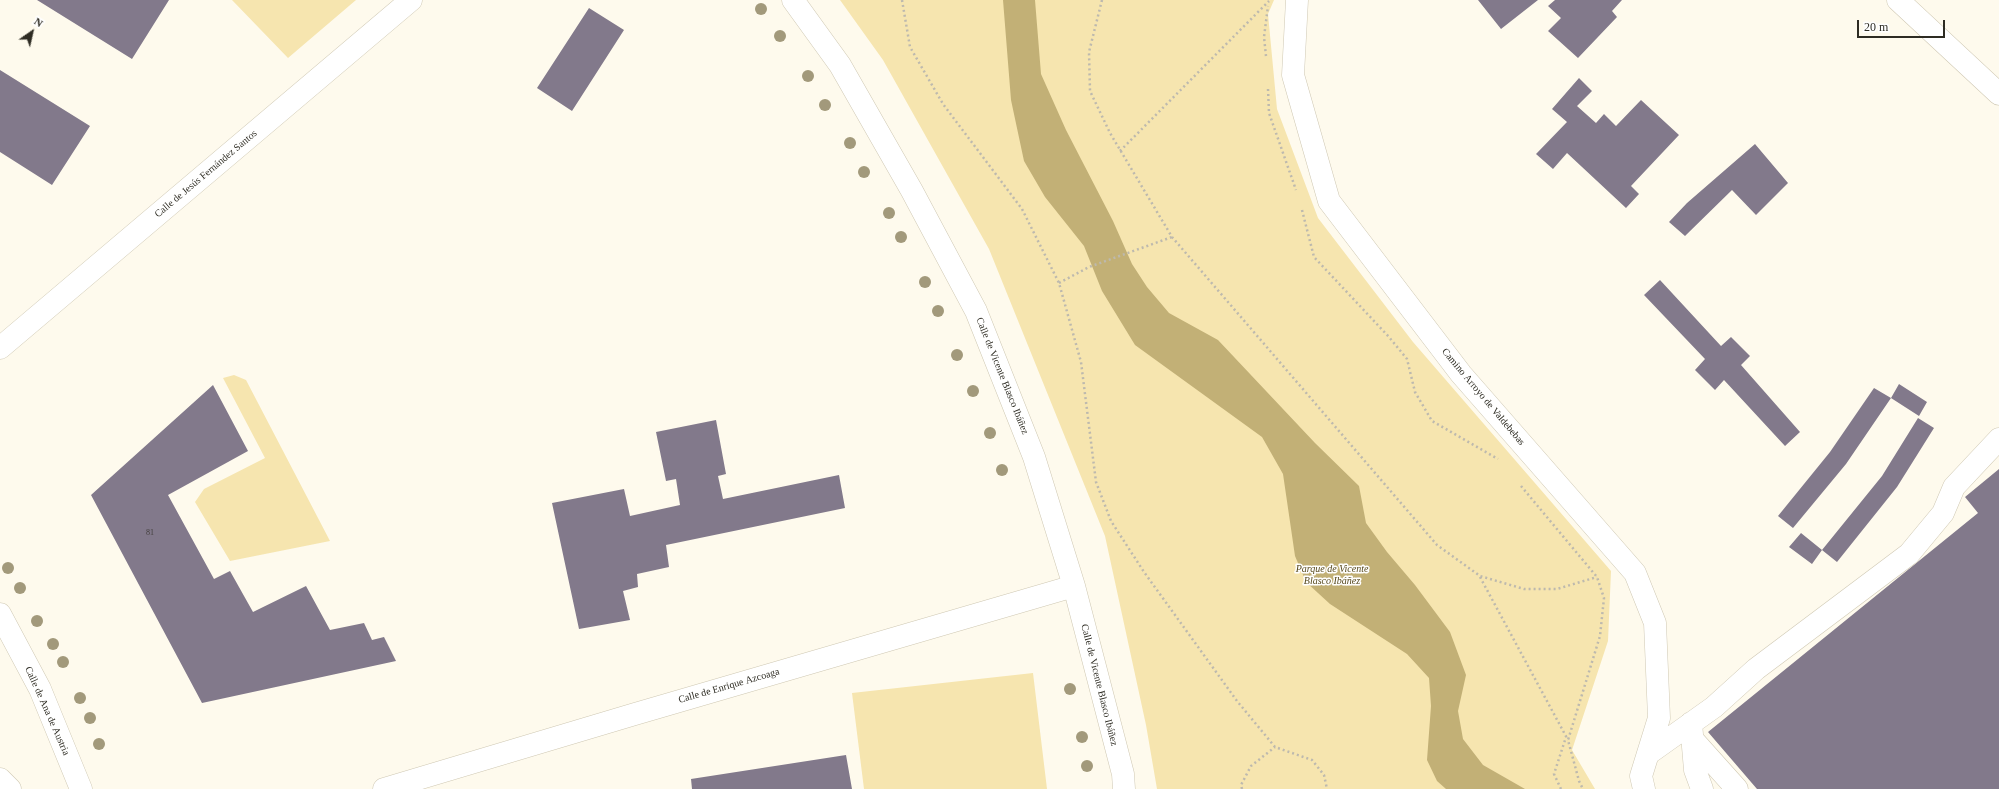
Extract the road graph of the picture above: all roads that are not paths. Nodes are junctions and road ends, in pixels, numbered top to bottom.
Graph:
1 (411, 0) edge
2 (793, 0) edge
3 (1297, 0) edge
4 (1898, 0) edge
5 (1999, 94) edge
6 (0, 348) edge
7 (1999, 439) edge
8 (1074, 586) junction
9 (0, 614) edge
10 (1693, 732) junction
11 (1648, 754) junction
12 (0, 779) edge
13 (0, 784) edge
14 (2, 789) edge
15 (10, 789) edge
16 (81, 789) edge
17 (384, 789) edge
18 (1124, 789) edge
19 (1644, 789) edge
20 (1702, 789) edge
21 (1737, 789) edge

1 - 6 street, Calle de Jesús Fernández Santos
2 - 8 street, Calle de Vicente Blasco Ibáñez
3 - 11 street, Camino Arroyo de Valdebebas
4 - 5 street
7 - 10 street
8 - 17 street, Calle de Enrique Azcoaga
8 - 18 street, Calle de Vicente Blasco Ibáñez
9 - 16 street, Calle de Ana de Austria
10 - 11 street
10 - 20 street
10 - 21 street
11 - 19 street, Camino Arroyo de Valdebebas
12 - 15 street
13 - 14 street

